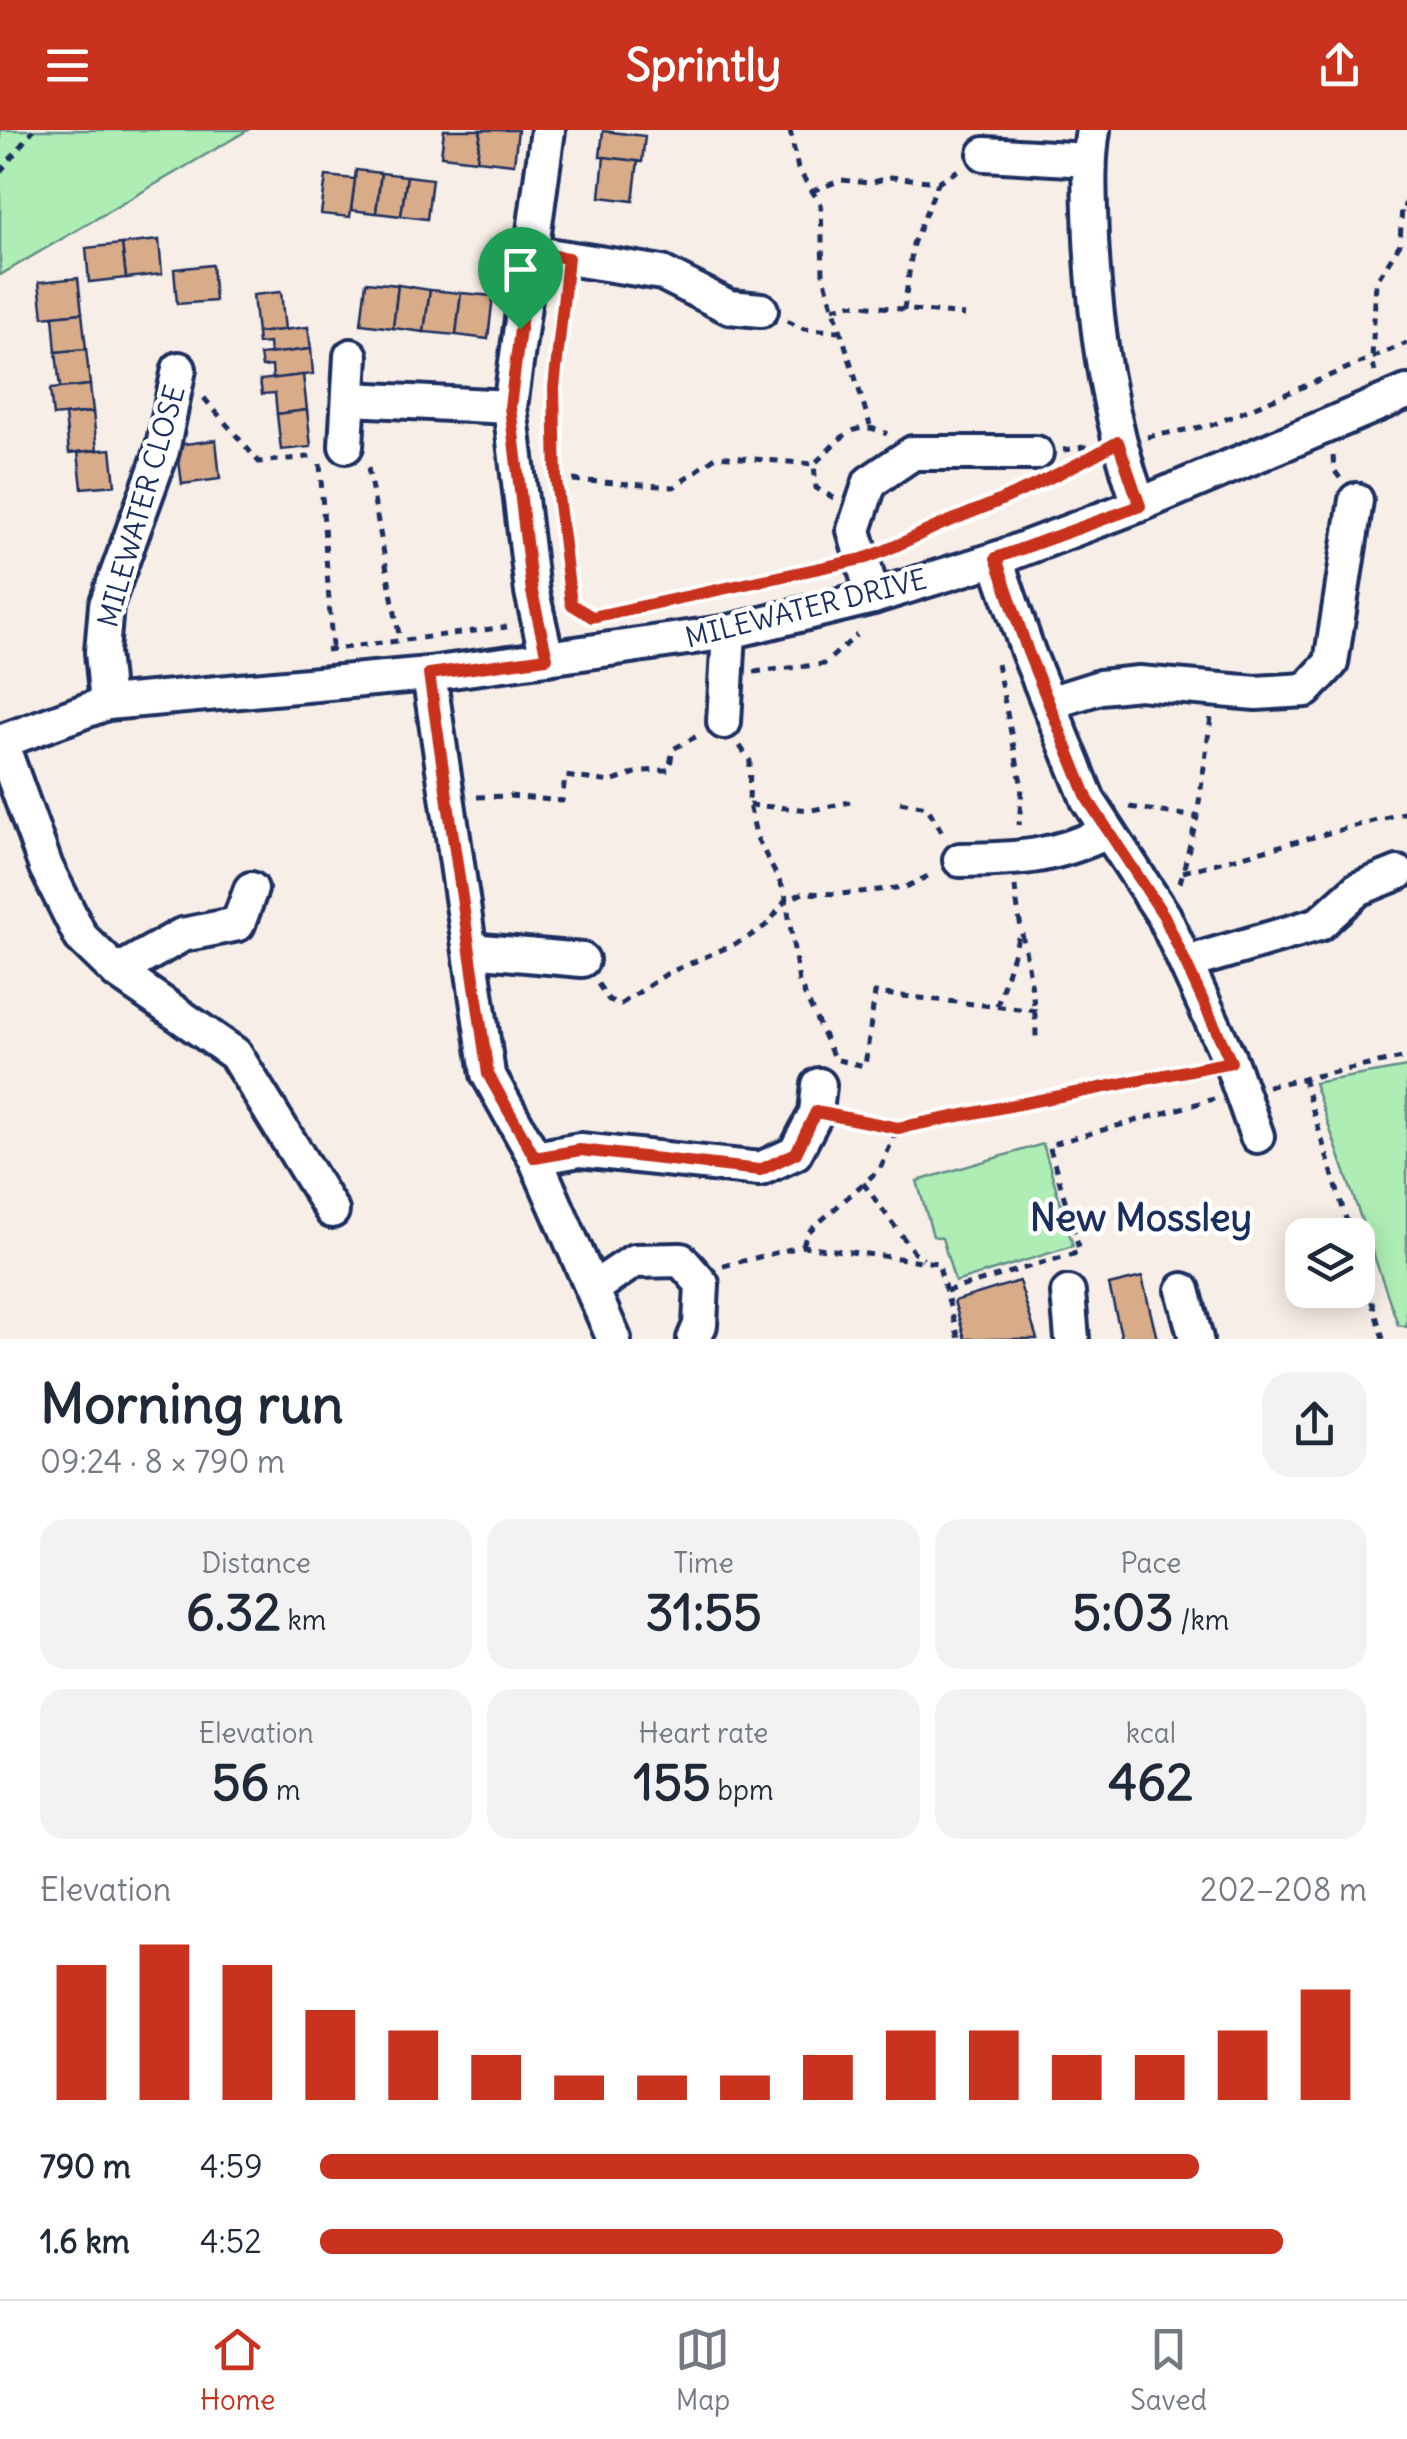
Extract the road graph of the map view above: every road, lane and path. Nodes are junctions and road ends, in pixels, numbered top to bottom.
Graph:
1 (33, 130) edge
2 (548, 130) edge
3 (790, 130) edge
4 (1090, 145) edge
5 (986, 154) joint
6 (0, 172) edge
7 (938, 182) junction
8 (812, 191) junction
9 (1407, 206) edge
10 (530, 252) junction
11 (568, 258) junction
12 (833, 308) junction
13 (761, 310) joint
14 (904, 310) junction
15 (965, 315) dead end
16 (840, 331) junction
17 (1407, 343) edge
18 (352, 356) dead end
19 (1372, 358) junction
20 (179, 369) joint
21 (1394, 398) edge
22 (350, 399) junction
23 (510, 407) junction
24 (870, 425) dead end
25 (1330, 425) junction
26 (1118, 442) junction
27 (346, 446) joint
28 (1036, 453) joint
29 (814, 464) dead end
30 (556, 479) junction
31 (1356, 500) joint
32 (1140, 506) junction
33 (996, 558) junction
34 (862, 559) junction
35 (872, 597) junction
36 (571, 604) junction
37 (538, 617) junction
38 (729, 632) junction
39 (400, 640) junction
40 (332, 646) junction
41 (317, 655) dead end
42 (547, 658) junction
43 (996, 660) dead end
44 (429, 674) junction
45 (1215, 689) junction
46 (107, 703) junction
47 (1050, 703) junction
48 (724, 722) junction
49 (1, 742) edge
50 (450, 798) junction
51 (1088, 800) junction
52 (850, 802) dead end
53 (900, 802) dead end
54 (750, 805) junction
55 (1407, 812) edge
56 (1198, 817) junction
57 (1108, 832) junction
58 (960, 860) junction
59 (1012, 860) junction
60 (1184, 872) junction
61 (1398, 873) dead end
62 (251, 889) dead end
63 (786, 900) junction
64 (1164, 916) junction
65 (1020, 932) junction
66 (472, 950) junction
67 (582, 960) joint
68 (1186, 963) junction
69 (117, 972) junction
70 (997, 1007) junction
71 (1036, 1011) junction
72 (1036, 1044) dead end
73 (1407, 1057) edge
74 (1236, 1077) junction
75 (1303, 1078) junction
76 (825, 1086) junction
77 (898, 1128) junction
78 (1257, 1136) dead end
79 (535, 1158) junction
80 (863, 1183) junction
81 (332, 1211) dead end
82 (1346, 1218) edge
83 (803, 1246) junction
84 (925, 1260) junction
85 (702, 1284) junction
86 (594, 1288) junction
87 (1184, 1290) dead end
88 (946, 1291) junction
89 (1068, 1293) dead end
90 (1374, 1308) edge
91 (614, 1339) edge
92 (694, 1339) edge
93 (958, 1339) edge
94 (1072, 1339) edge
95 (1196, 1339) edge
96 (1383, 1339) edge

1 - 6 path
2 - 10 street
3 - 8 path
4 - 5 street
4 - 26 street
5 - 7 path
7 - 8 path
7 - 14 path
8 - 12 path
9 - 19 path
10 - 11 street
10 - 23 street
11 - 13 street
11 - 30 path
12 - 14 path
12 - 16 path
13 - 16 path
14 - 15 path
16 - 24 path
17 - 19 path
18 - 22 street
19 - 21 path
19 - 26 path
20 - 40 path
20 - 46 street, MILEWATER CLOSE
21 - 25 street, MILEWATER DRIVE
22 - 23 street
22 - 27 street
23 - 37 street
25 - 31 path
25 - 32 street, MILEWATER DRIVE
26 - 28 path
26 - 32 street
26 - 34 path
27 - 39 path
28 - 34 street
29 - 30 path
30 - 36 path
31 - 45 street
32 - 33 street, MILEWATER DRIVE
33 - 35 street, MILEWATER DRIVE
33 - 47 street
34 - 35 street
34 - 36 path
35 - 38 street, MILEWATER DRIVE
36 - 37 path
37 - 39 path
37 - 42 street
38 - 42 street, MILEWATER DRIVE
38 - 48 street
39 - 40 path
40 - 41 path
42 - 44 street, MILEWATER DRIVE
43 - 59 path
44 - 46 street, MILEWATER DRIVE
44 - 50 street
45 - 47 street
45 - 56 path
46 - 49 street, MILEWATER DRIVE
47 - 51 street
48 - 50 path
48 - 54 path
49 - 69 street
50 - 66 street
51 - 56 path
51 - 57 street
52 - 54 path
53 - 58 path
54 - 63 path
55 - 60 path
56 - 60 path
57 - 59 street
57 - 64 street
58 - 59 street
58 - 63 path
59 - 65 path
60 - 64 path
61 - 68 street
62 - 69 street
63 - 67 path
63 - 76 path
64 - 68 street
65 - 70 path
65 - 71 path
66 - 67 street
66 - 79 street
68 - 74 street
69 - 81 street
70 - 71 path
70 - 76 path
71 - 72 path
73 - 75 path
74 - 75 path
74 - 77 path
74 - 78 street
74 - 88 path
75 - 82 path
76 - 77 path
76 - 79 street
77 - 80 path
79 - 86 street
80 - 83 path
80 - 84 path
83 - 84 path
83 - 85 path
84 - 88 path
85 - 86 street
85 - 92 street
86 - 91 street
87 - 95 street
88 - 93 path
89 - 94 street
90 - 96 path

